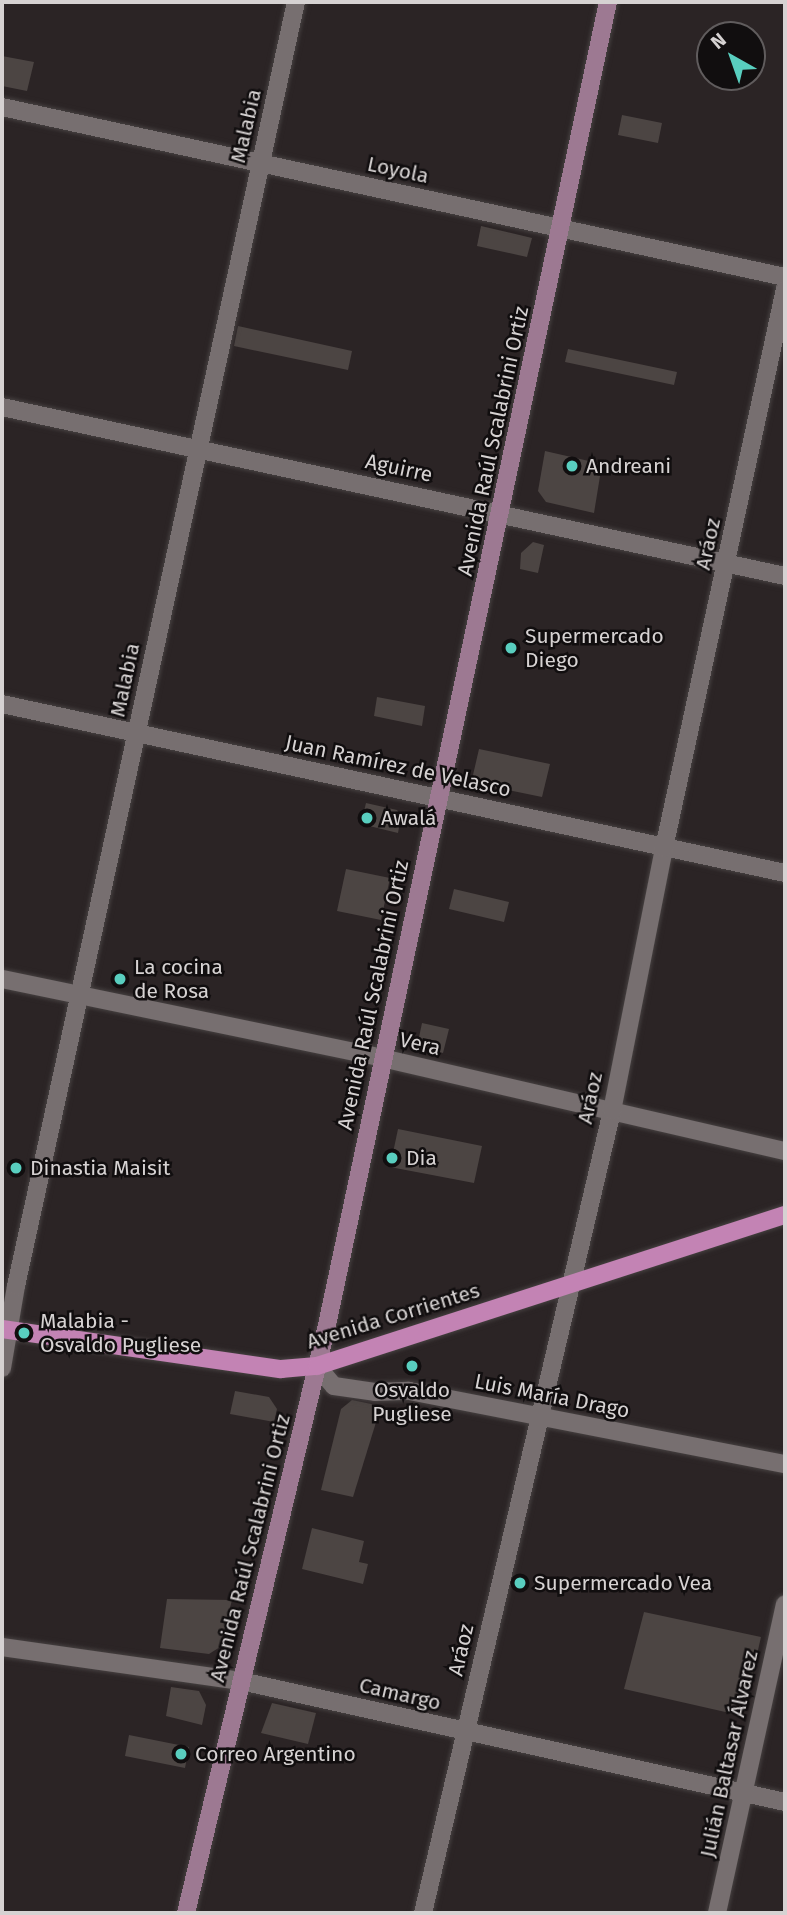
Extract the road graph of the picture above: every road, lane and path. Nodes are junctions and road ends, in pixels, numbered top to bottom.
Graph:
1 (296, 2) edge
2 (608, 2) edge
3 (2, 107) edge
4 (260, 164) junction
5 (562, 226) junction
6 (785, 277) edge
7 (785, 289) edge
8 (2, 407) edge
9 (197, 449) junction
10 (502, 512) junction
11 (727, 564) junction
12 (785, 576) edge
13 (2, 704) edge
14 (136, 733) junction
15 (439, 797) junction
16 (664, 848) junction
17 (785, 873) edge
18 (2, 979) edge
19 (81, 995) junction
20 (382, 1058) junction
21 (612, 1111) junction
22 (785, 1151) edge
23 (785, 1214) edge
24 (571, 1284) junction
25 (4, 1329) edge
26 (317, 1366) junction
27 (2, 1368) edge
28 (538, 1417) junction
29 (785, 1464) edge
30 (785, 1604) edge
31 (2, 1647) edge
32 (241, 1681) junction
33 (465, 1732) junction
34 (745, 1793) junction
35 (785, 1802) edge
36 (186, 1913) edge
37 (423, 1913) edge
38 (717, 1913) edge

1 - 4 street, Malabia
2 - 5 main road, Avenida Raúl Scalabrini Ortiz
3 - 4 street, Loyola
4 - 5 street, Loyola
4 - 9 street, Malabia
5 - 6 street, Loyola
5 - 10 main road, Avenida Raúl Scalabrini Ortiz
7 - 11 street, Aráoz
8 - 9 street, Aguirre
9 - 10 street, Aguirre
9 - 14 street, Malabia
10 - 11 street, Aguirre
10 - 15 main road, Avenida Raúl Scalabrini Ortiz
11 - 12 street, Aguirre
11 - 16 street, Aráoz
13 - 14 street, Juan Ramírez de Velasco
14 - 15 street, Juan Ramírez de Velasco
14 - 19 street, Malabia
15 - 16 street, Juan Ramírez de Velasco
15 - 20 main road, Avenida Raúl Scalabrini Ortiz
16 - 17 street, Juan Ramírez de Velasco
16 - 21 street, Aráoz
18 - 19 street, Vera
19 - 20 street, Vera
19 - 25 street, Malabia
20 - 21 street, Vera
20 - 26 main road, Avenida Raúl Scalabrini Ortiz
21 - 22 street, Vera
21 - 24 street, Aráoz
23 - 24 main road, Avenida Corrientes
24 - 26 main road, Avenida Corrientes
24 - 28 street, Aráoz
25 - 26 main road, Avenida Corrientes
25 - 27 street, Malabia
26 - 28 street, Luis María Drago
26 - 32 main road, Avenida Raúl Scalabrini Ortiz
28 - 29 street, Luis María Drago
28 - 33 street, Aráoz
30 - 34 street, Julián Baltasar Álvarez
31 - 32 street, Camargo
32 - 33 street, Camargo
32 - 36 main road, Avenida Raúl Scalabrini Ortiz
33 - 34 street, Camargo
33 - 37 street, Aráoz
34 - 35 street, Camargo
34 - 38 street, Julián Baltasar Álvarez

